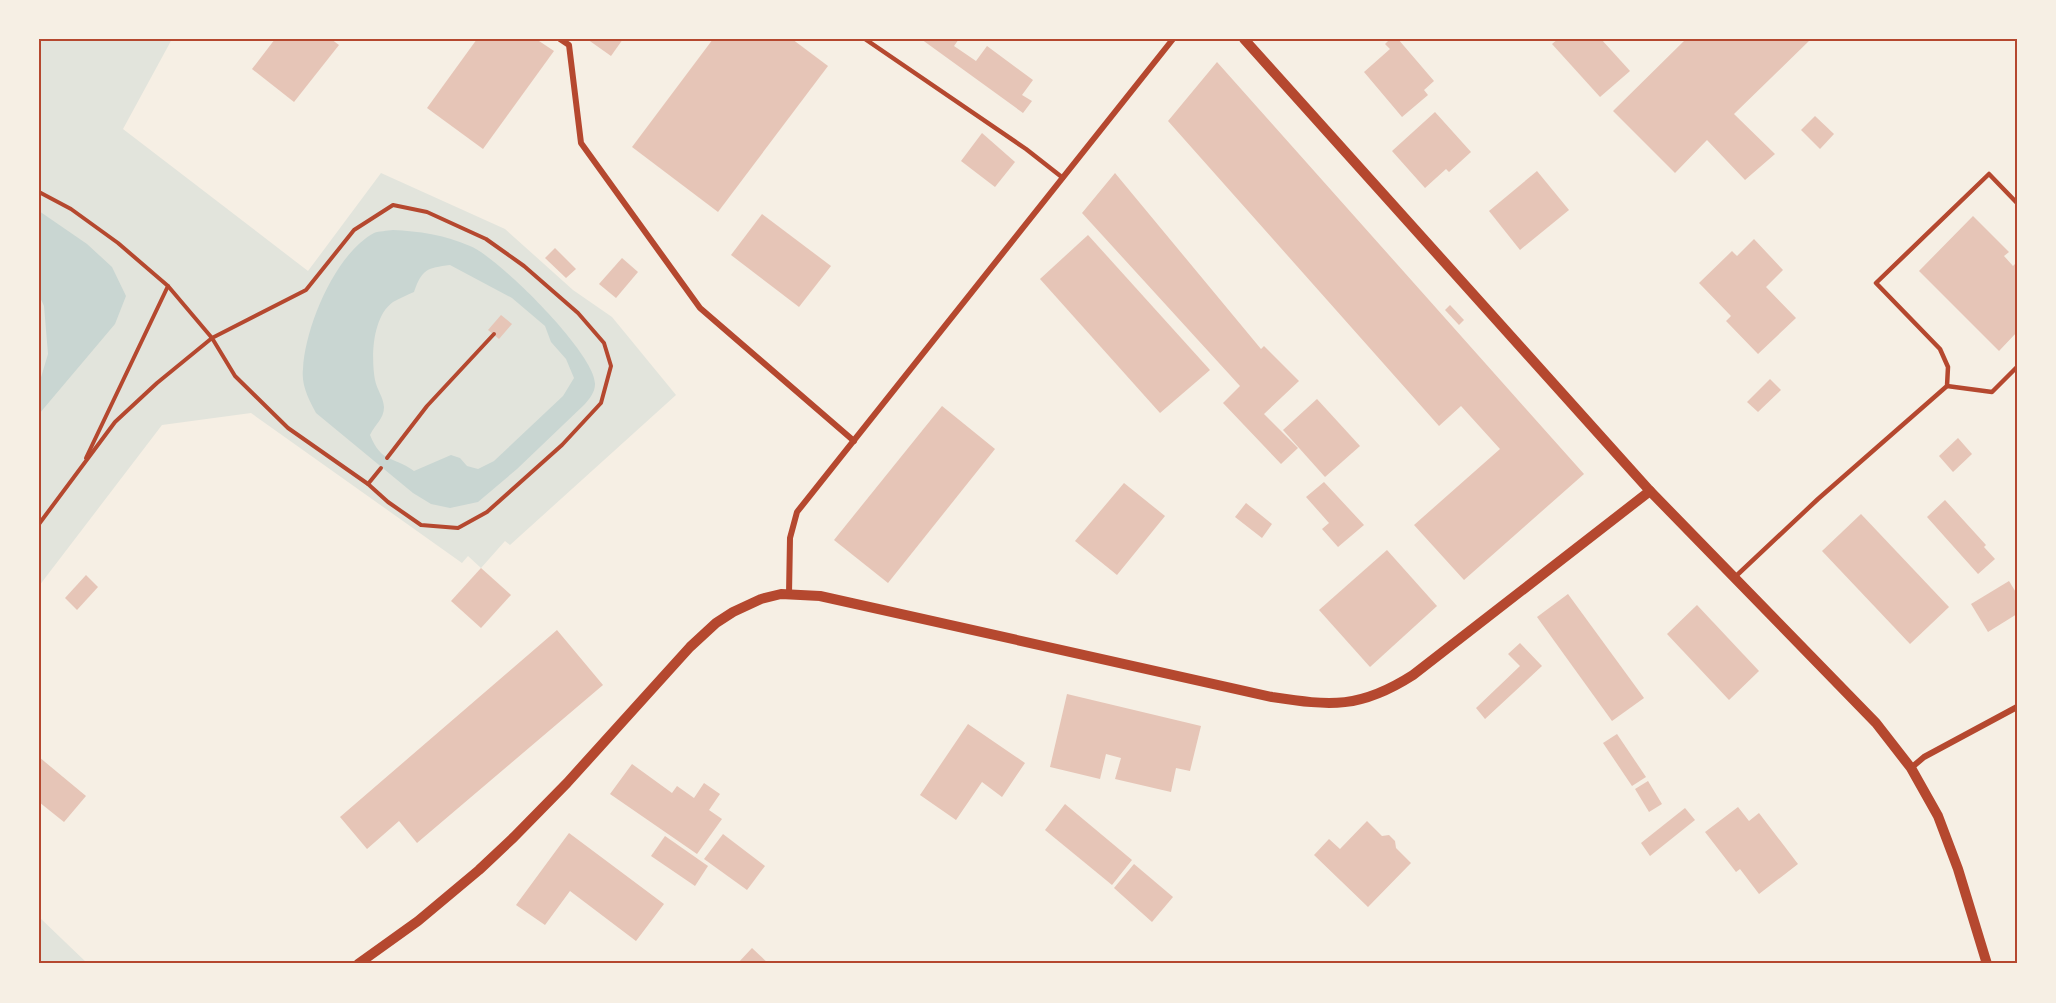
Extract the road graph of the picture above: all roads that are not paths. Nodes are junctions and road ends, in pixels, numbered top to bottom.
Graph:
1 (560, 39) edge
2 (865, 39) edge
3 (1173, 39) edge
4 (1244, 39) edge
5 (1063, 178) junction
6 (2017, 203) edge
7 (2017, 367) edge
8 (1947, 386) junction
9 (854, 441) junction
10 (1650, 491) junction
11 (1735, 577) junction
12 (789, 594) junction
13 (2017, 707) edge
14 (1911, 768) junction
15 (358, 964) edge
16 (1987, 964) edge

1 - 9 street
2 - 5 lane
3 - 5 street
4 - 10 street
5 - 9 street
6 - 8 lane
7 - 8 lane
8 - 11 lane
9 - 12 street
10 - 11 street
10 - 12 street
11 - 14 street
12 - 15 street
13 - 14 street
14 - 16 street

